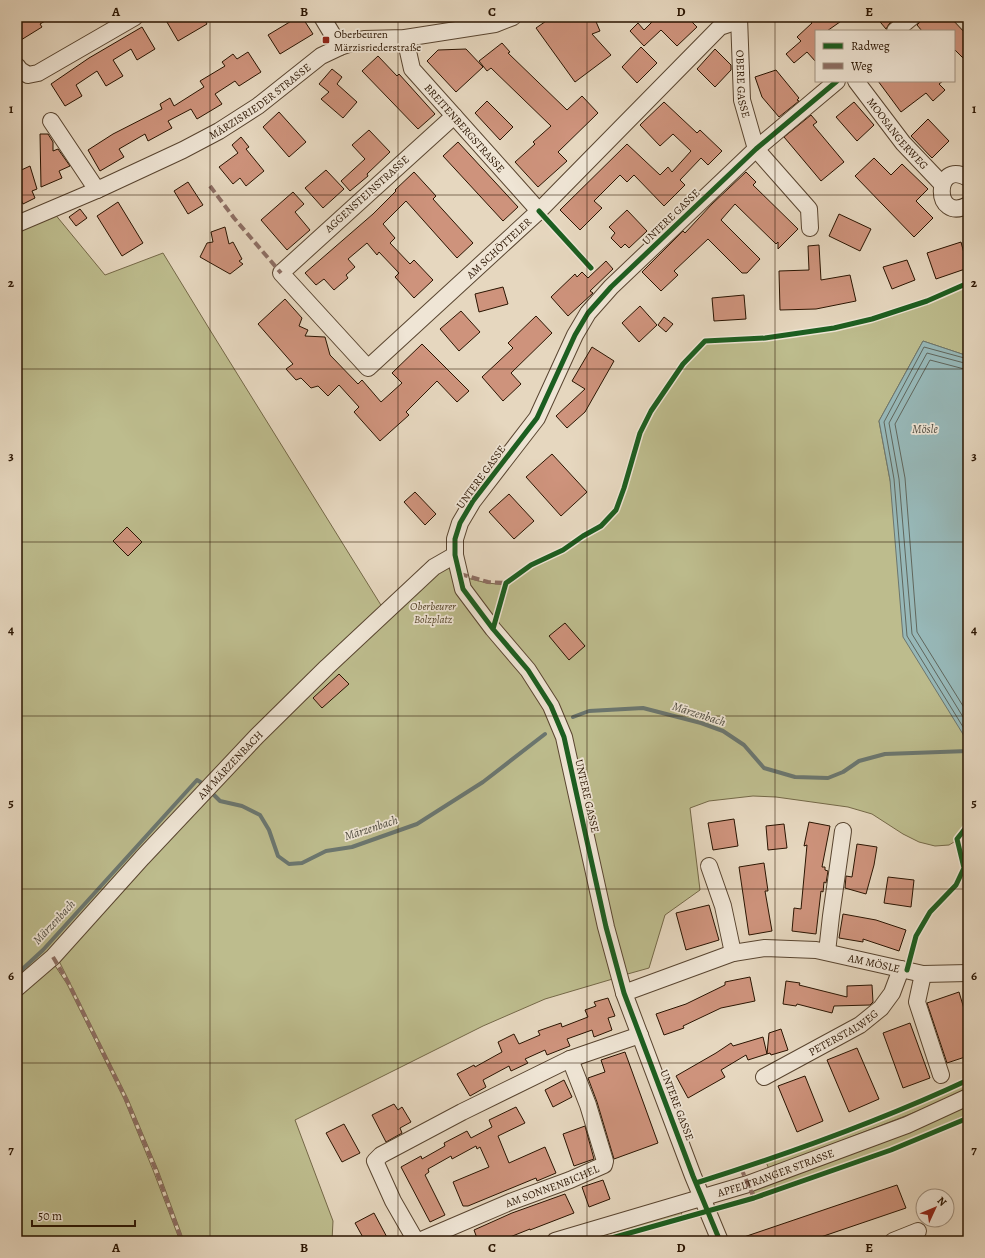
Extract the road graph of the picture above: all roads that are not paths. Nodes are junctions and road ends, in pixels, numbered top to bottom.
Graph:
1 (135, 17) edge
2 (322, 17) edge
3 (513, 17) edge
4 (912, 17) edge
5 (738, 19) edge
6 (896, 30) edge
7 (405, 38) junction
8 (340, 47) junction
9 (17, 66) edge
10 (836, 82) edge
11 (857, 82) edge
12 (454, 116) junction
13 (51, 121) dead end
14 (756, 149) junction
15 (968, 178) edge
16 (942, 184) junction
17 (97, 190) junction
18 (968, 205) edge
19 (539, 210) junction
20 (17, 224) edge
21 (810, 228) dead end
22 (281, 273) joint
23 (455, 555) junction
24 (843, 831) dead end
25 (709, 866) dead end
26 (827, 952) junction
27 (733, 953) junction
28 (901, 969) junction
29 (968, 973) edge
30 (923, 974) junction
31 (17, 988) edge
32 (624, 992) junction
33 (640, 1035) junction
34 (570, 1059) junction
35 (942, 1075) dead end
36 (764, 1077) dead end
37 (968, 1097) edge
38 (701, 1197) junction
39 (918, 1231) dead end
40 (417, 1241) edge
41 (554, 1241) edge
42 (720, 1241) edge
43 (893, 1241) edge

1 - 9 street
2 - 8 street
3 - 7 street, MÄRZISRIEDER STRASSE
4 - 6 street
5 - 14 street, OBERE GASSE
5 - 19 street, AM SCHÖTTELER
7 - 8 street, MÄRZISRIEDER STRASSE
7 - 12 street, BREITENBERGSTRASSE
8 - 17 street, MÄRZISRIEDER STRASSE
10 - 14 street, UNTERE GASSE
11 - 16 street, MOOSANGERWEG
12 - 19 street, BREITENBERGSTRASSE
12 - 22 street, AGGENSTEINSTRASSE
13 - 17 street
14 - 21 street
14 - 23 street, UNTERE GASSE
15 - 16 street
16 - 18 street
17 - 20 street, MÄRZISRIEDER STRASSE
19 - 22 street, AM SCHÖTTELER
23 - 31 street, AM MÄRZENBACH
23 - 32 street, UNTERE GASSE
24 - 26 street
25 - 27 street
26 - 27 street, AM MÖSLE
26 - 28 street, AM MÖSLE
27 - 32 street, AM MÖSLE
28 - 30 street, AM MÖSLE
28 - 36 street, PETERSTALWEG
29 - 30 street, AM MÖSLE
30 - 35 street
32 - 33 street, UNTERE GASSE
33 - 34 street, AM SONNENBICHEL
33 - 38 street, UNTERE GASSE
34 - 40 street, AM SONNENBICHEL
34 - 40 street, AM SONNENBICHEL
37 - 38 street, APFELTRANGER STRASSE
38 - 41 street, APFELTRANGER STRASSE
38 - 42 street, UNTERE GASSE
39 - 43 street

